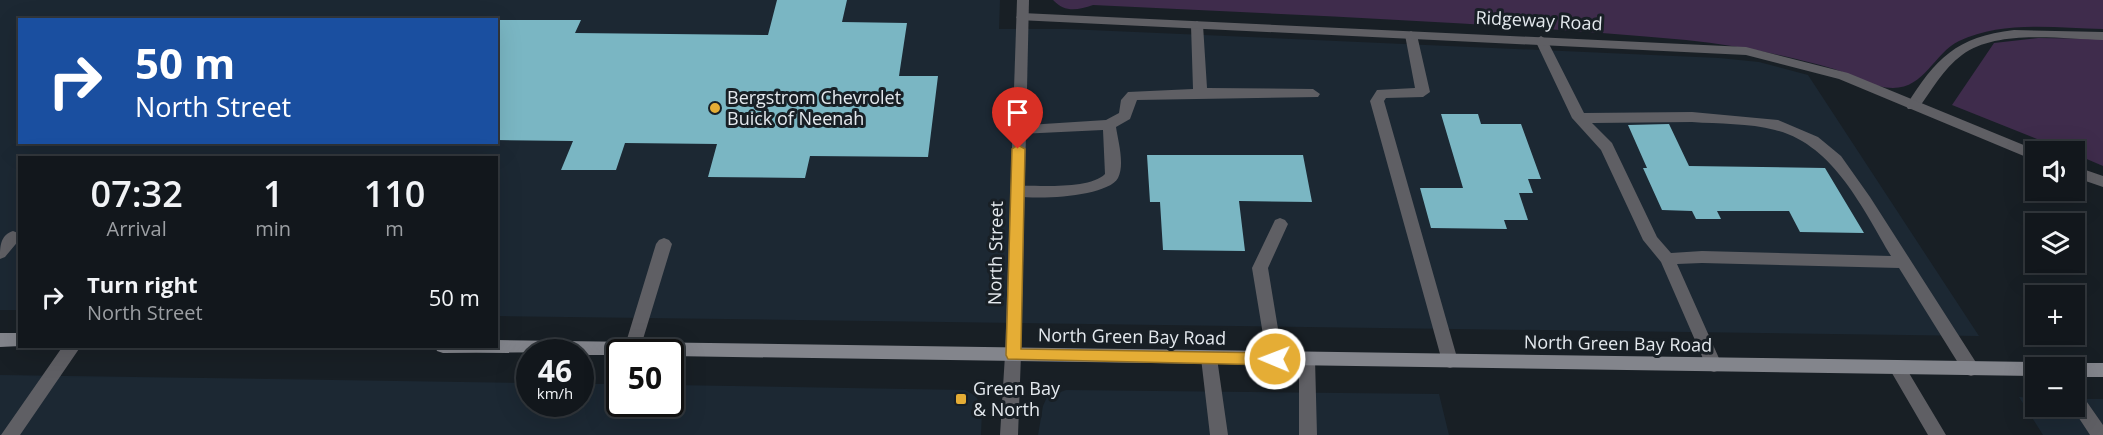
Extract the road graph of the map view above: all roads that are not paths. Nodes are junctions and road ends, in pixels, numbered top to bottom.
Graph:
1 (1023, 0) edge
2 (1022, 17) junction
3 (1197, 25) junction
4 (1411, 35) junction
5 (2103, 36) edge
6 (1541, 40) junction
7 (1200, 93) junction
8 (1313, 94) dead end
9 (1913, 106) junction
10 (1578, 118) junction
11 (1109, 125) junction
12 (1019, 129) junction
13 (2025, 151) edge
14 (2085, 175) edge
15 (2103, 182) edge
16 (1017, 191) junction
17 (1280, 224) dead end
18 (13, 237) dead end
19 (664, 244) dead end
20 (0, 253) edge
21 (1667, 259) junction
22 (1902, 262) junction
23 (635, 339) edge
24 (0, 340) edge
25 (18, 340) edge
26 (498, 347) edge
27 (72, 348) edge
28 (606, 349) edge
29 (684, 350) edge
30 (1013, 355) junction
31 (1209, 358) junction
32 (1275, 359) junction
33 (1306, 359) junction
34 (1450, 362) junction
35 (1714, 365) junction
36 (1897, 368) junction
37 (1971, 369) junction
38 (2025, 369) edge
39 (2085, 370) edge
40 (2103, 370) edge
41 (2085, 413) edge
42 (10, 435) edge
43 (1009, 435) edge
44 (1218, 435) edge
45 (1308, 435) edge
46 (1937, 435) edge
47 (2100, 435) edge

1 - 2 street, North Street
2 - 3 street, Ridgeway Road
2 - 12 street, North Street
3 - 4 street, Ridgeway Road
3 - 7 street
4 - 6 street, Ridgeway Road
4 - 34 street
5 - 9 street
6 - 9 street, Ridgeway Road
6 - 10 street
7 - 8 street
7 - 11 street
9 - 13 street, Ridgeway Road
10 - 21 street
10 - 22 street
11 - 12 street
11 - 16 street
12 - 16 street, North Street
14 - 15 street
16 - 30 street, North Street
17 - 32 street
18 - 20 street
19 - 23 street
21 - 22 street
21 - 35 street
22 - 37 street
24 - 25 main road
26 - 28 main road, North Green Bay Road
27 - 42 street
29 - 30 main road, North Green Bay Road
30 - 31 main road, North Green Bay Road
30 - 43 street, North Street
31 - 32 main road, North Green Bay Road
31 - 44 street
32 - 33 main road, North Green Bay Road
33 - 34 main road, North Green Bay Road
33 - 45 street
34 - 35 main road, North Green Bay Road
35 - 36 main road, North Green Bay Road
36 - 37 main road, North Green Bay Road
36 - 46 street
37 - 38 main road, North Green Bay Road
39 - 40 main road
41 - 47 street

